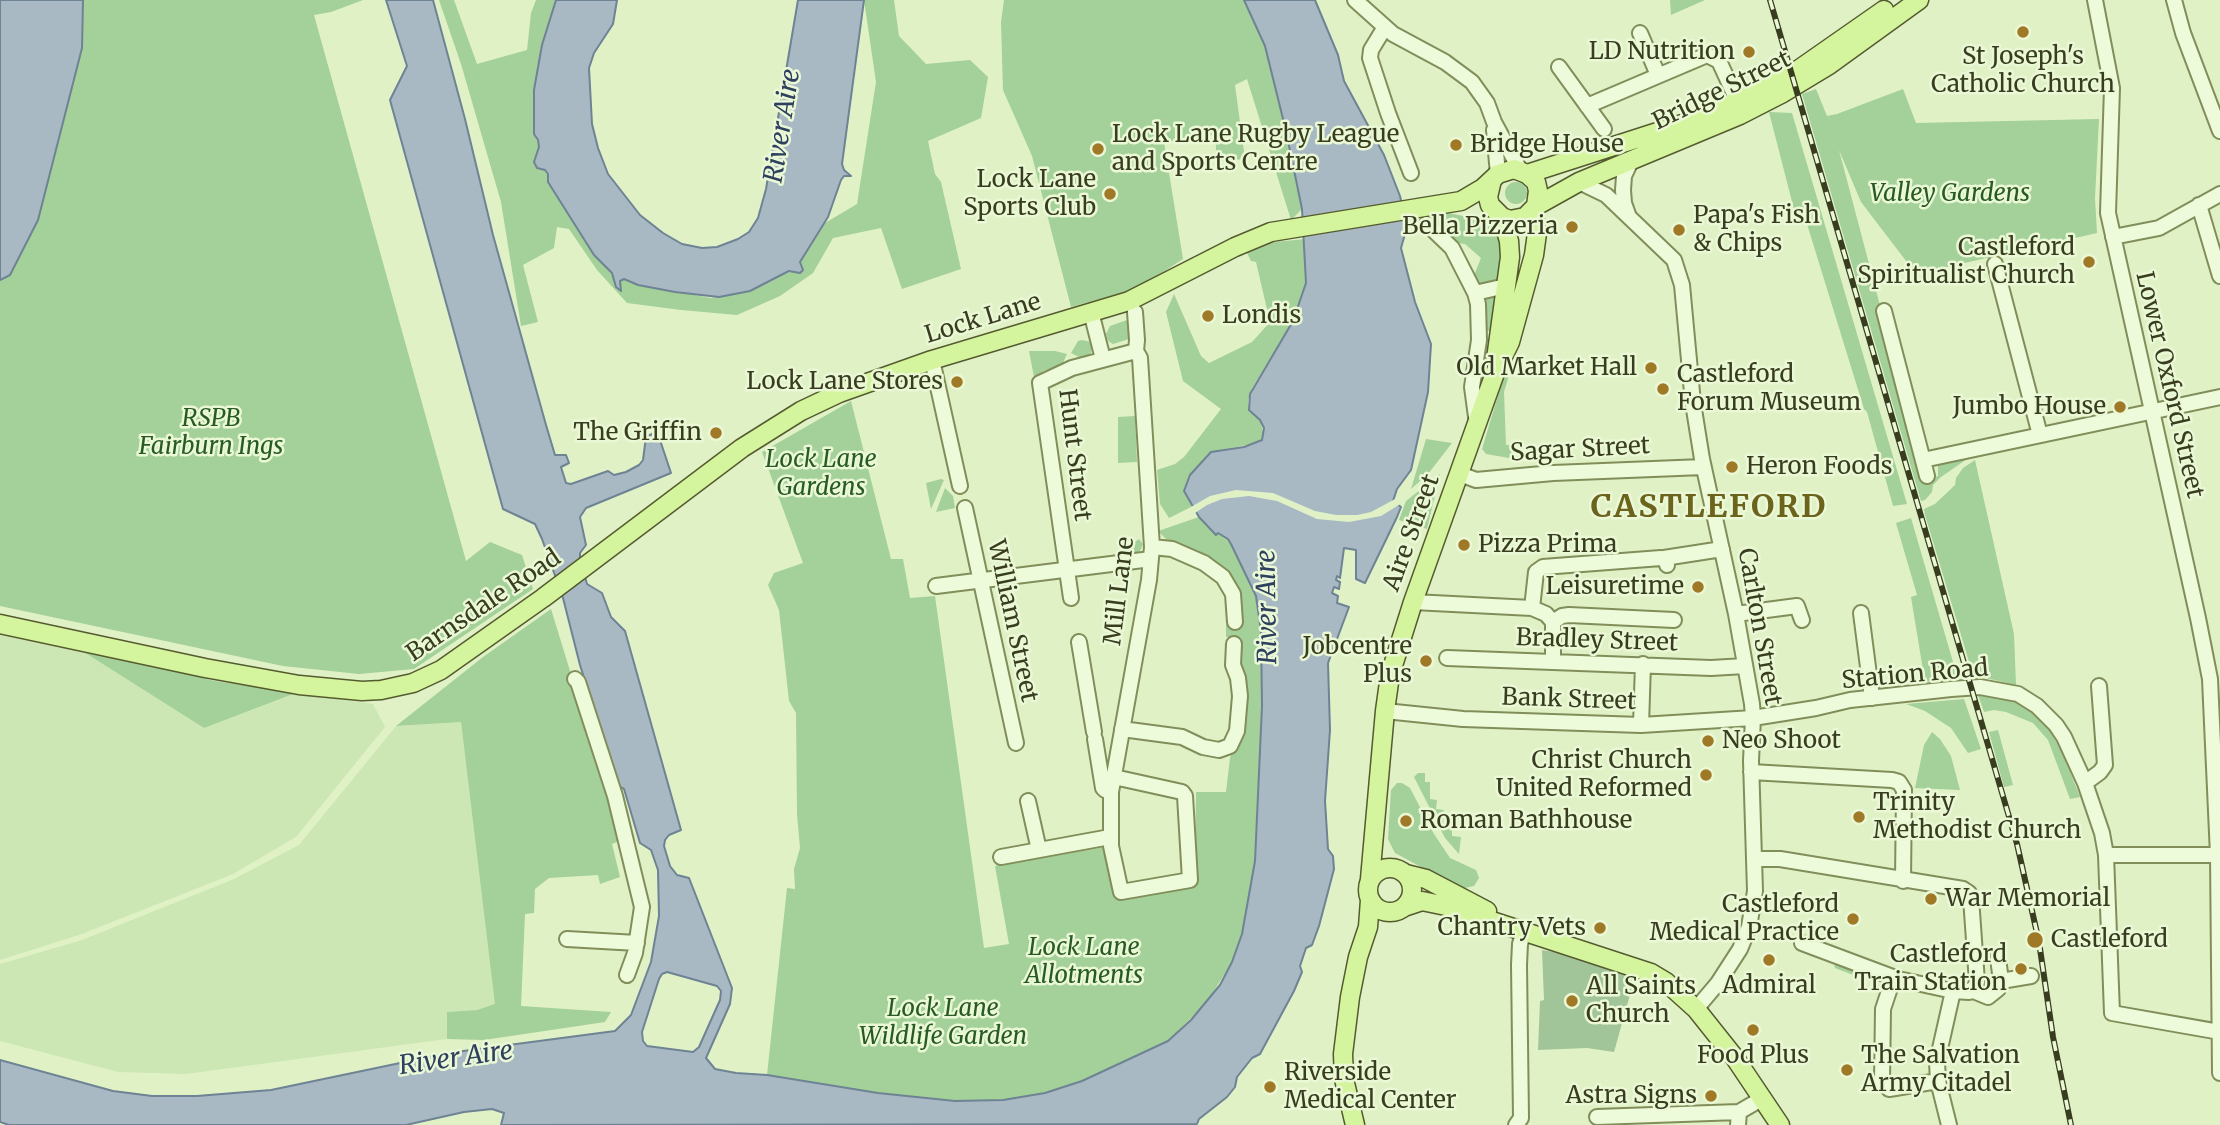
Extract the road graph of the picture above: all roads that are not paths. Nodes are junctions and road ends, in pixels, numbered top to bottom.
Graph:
1 (1355, 0) edge
2 (1919, 0) edge
3 (2095, 0) edge
4 (2174, 0) edge
5 (1891, 9) edge
6 (1385, 27) junction
7 (1640, 33) dead end
8 (1559, 67) dead end
9 (1658, 75) junction
10 (1737, 100) junction
11 (1587, 106) junction
12 (1758, 106) junction
13 (1732, 118) junction
14 (1494, 122) junction
15 (1604, 129) dead end
16 (2220, 131) edge
17 (1631, 161) junction
18 (1523, 172) junction
19 (1411, 173) dead end
20 (1495, 177) junction
21 (1579, 182) junction
22 (2220, 194) edge
23 (1461, 201) junction
24 (2199, 205) junction
25 (1535, 208) junction
26 (1499, 215) junction
27 (1634, 223) junction
28 (1427, 225) dead end
29 (2113, 237) junction
30 (1996, 264) dead end
31 (2220, 276) edge
32 (1506, 286) junction
33 (1475, 293) junction
34 (1884, 311) dead end
35 (1091, 312) junction
36 (1135, 312) dead end
37 (1479, 340) junction
38 (1503, 345) junction
39 (1136, 351) junction
40 (1103, 359) junction
41 (932, 360) junction
42 (2220, 397) edge
43 (2150, 410) junction
44 (1477, 425) junction
45 (2040, 435) junction
46 (1923, 460) junction
47 (716, 467) joint
48 (1703, 467) junction
49 (1460, 474) junction
50 (1927, 476) dead end
51 (960, 486) dead end
52 (965, 508) dead end
53 (1722, 549) junction
54 (1151, 553) junction
55 (1066, 570) junction
56 (980, 580) junction
57 (936, 586) dead end
58 (1071, 598) dead end
59 (1413, 602) junction
60 (1532, 608) junction
61 (1861, 613) dead end
62 (1737, 614) junction
63 (1674, 620) dead end
64 (1802, 620) dead end
65 (1235, 622) dead end
66 (1553, 622) junction
67 (0, 624) edge
68 (1079, 642) dead end
69 (1234, 645) dead end
70 (1456, 653) dead end
71 (1553, 662) junction
72 (1643, 664) junction
73 (1745, 666) junction
74 (575, 679) dead end
75 (2099, 686) dead end
76 (1872, 698) junction
77 (1384, 711) junction
78 (1753, 718) junction
79 (1641, 725) junction
80 (1122, 729) junction
81 (1016, 743) dead end
82 (1751, 772) junction
83 (2085, 783) junction
84 (1113, 785) junction
85 (1028, 801) dead end
86 (1110, 836) junction
87 (1373, 845) junction
88 (1039, 850) junction
89 (2106, 855) junction
90 (2218, 855) edge
91 (1000, 857) dead end
92 (1754, 859) junction
93 (1399, 871) junction
94 (1370, 878) junction
95 (1903, 881) junction
96 (1370, 900) junction
97 (1399, 909) junction
98 (1368, 927) junction
99 (1524, 931) junction
100 (567, 939) dead end
101 (637, 943) junction
102 (1802, 943) dead end
103 (1998, 958) dead end
104 (626, 975) dead end
105 (2031, 976) dead end
106 (1898, 979) junction
107 (2001, 981) junction
108 (1953, 991) junction
109 (1970, 991) junction
110 (1696, 1009) junction
111 (2219, 1032) edge
112 (2220, 1073) edge
113 (1938, 1081) junction
114 (1763, 1098) junction
115 (1597, 1117) dead end
116 (1739, 1119) edge
117 (1355, 1125) edge
118 (1516, 1125) edge
119 (1780, 1125) edge
120 (1949, 1125) edge

1 - 6 street
2 - 5 main road, Bridge Street
3 - 29 street, Lower Oxford Street
4 - 16 street
5 - 10 main road, Bridge Street
5 - 12 main road, Bridge Street
6 - 14 street
6 - 19 street
7 - 9 street
8 - 11 street
9 - 10 street
9 - 11 street
10 - 12 street
10 - 13 street
10 - 18 main road, Bridge Street
11 - 15 street
12 - 13 main road, Bridge Street
13 - 17 main road, Bridge Street
14 - 18 street
14 - 20 street
17 - 21 main road, Bridge Street
17 - 27 street
18 - 20 main road
18 - 25 main road
20 - 23 main road
20 - 26 main road
21 - 25 main road, Bridge Street
21 - 27 street, Carlton Street
22 - 24 street
23 - 26 main road
23 - 35 main road, Lock Lane
24 - 29 street
24 - 31 street
25 - 26 main road
25 - 38 main road, Aire Street
26 - 32 main road, Aire Street
27 - 48 street, Carlton Street
28 - 33 street
29 - 43 street, Lower Oxford Street
30 - 45 street
32 - 33 street
32 - 38 main road, Aire Street
33 - 37 street
34 - 46 street
35 - 40 street, Hunt Street
35 - 41 main road, Lock Lane
36 - 39 street, Mill Lane
37 - 38 street
37 - 44 street
38 - 44 main road, Aire Street
39 - 40 street, Hunt Street
39 - 54 street, Mill Lane
40 - 55 street, Hunt Street
41 - 47 main road, Lock Lane
41 - 51 street
42 - 43 street
43 - 45 street
43 - 90 street, Lower Oxford Street
44 - 49 main road, Aire Street
45 - 46 street
46 - 50 street
47 - 67 main road, Barnsdale Road
48 - 49 street, Sagar Street
48 - 53 street, Carlton Street
49 - 59 main road, Aire Street
52 - 56 street, William Street
53 - 60 street
53 - 62 street, Carlton Street
54 - 55 street
54 - 65 street
54 - 80 street, Mill Lane
55 - 56 street
55 - 58 street, Hunt Street
56 - 57 street
56 - 81 street, William Street
59 - 60 street
59 - 77 main road, Aire Street
60 - 66 street
61 - 76 street
62 - 64 street
62 - 73 street, Carlton Street
63 - 66 street
66 - 71 street
68 - 84 street
69 - 80 street
70 - 71 street, Bradley Street
71 - 72 street, Bradley Street
72 - 73 street, Bradley Street
72 - 79 street
73 - 78 street, Carlton Street
74 - 101 street
75 - 83 street
76 - 78 street, Station Road
76 - 83 street, Station Road
77 - 79 street, Bank Street
77 - 87 main road, Aire Street
78 - 79 street, Bank Street
78 - 82 street, Carlton Street
80 - 84 street, Mill Lane
82 - 92 street, Carlton Street
82 - 95 street
83 - 89 street, Station Road
84 - 86 street
84 - 86 street
85 - 88 street
86 - 88 street
87 - 93 main road
87 - 94 main road, Aire Street
88 - 91 street
89 - 90 street
89 - 111 street, Station Road
90 - 111 street, Lower Oxford Street
92 - 95 street
92 - 110 street, Carlton Street
93 - 94 main road
93 - 97 main road
93 - 99 main road
94 - 96 main road
95 - 109 street
96 - 97 main road
96 - 98 main road
97 - 98 main road
97 - 99 main road
98 - 117 main road
99 - 110 main road
99 - 118 street
100 - 101 street
101 - 104 street
102 - 106 street
103 - 107 street
105 - 107 street
106 - 108 street
106 - 113 street
107 - 109 street
108 - 109 street
108 - 113 street
110 - 114 main road
111 - 112 street, Lower Oxford Street
113 - 120 street
114 - 116 street
114 - 119 main road
115 - 116 street

